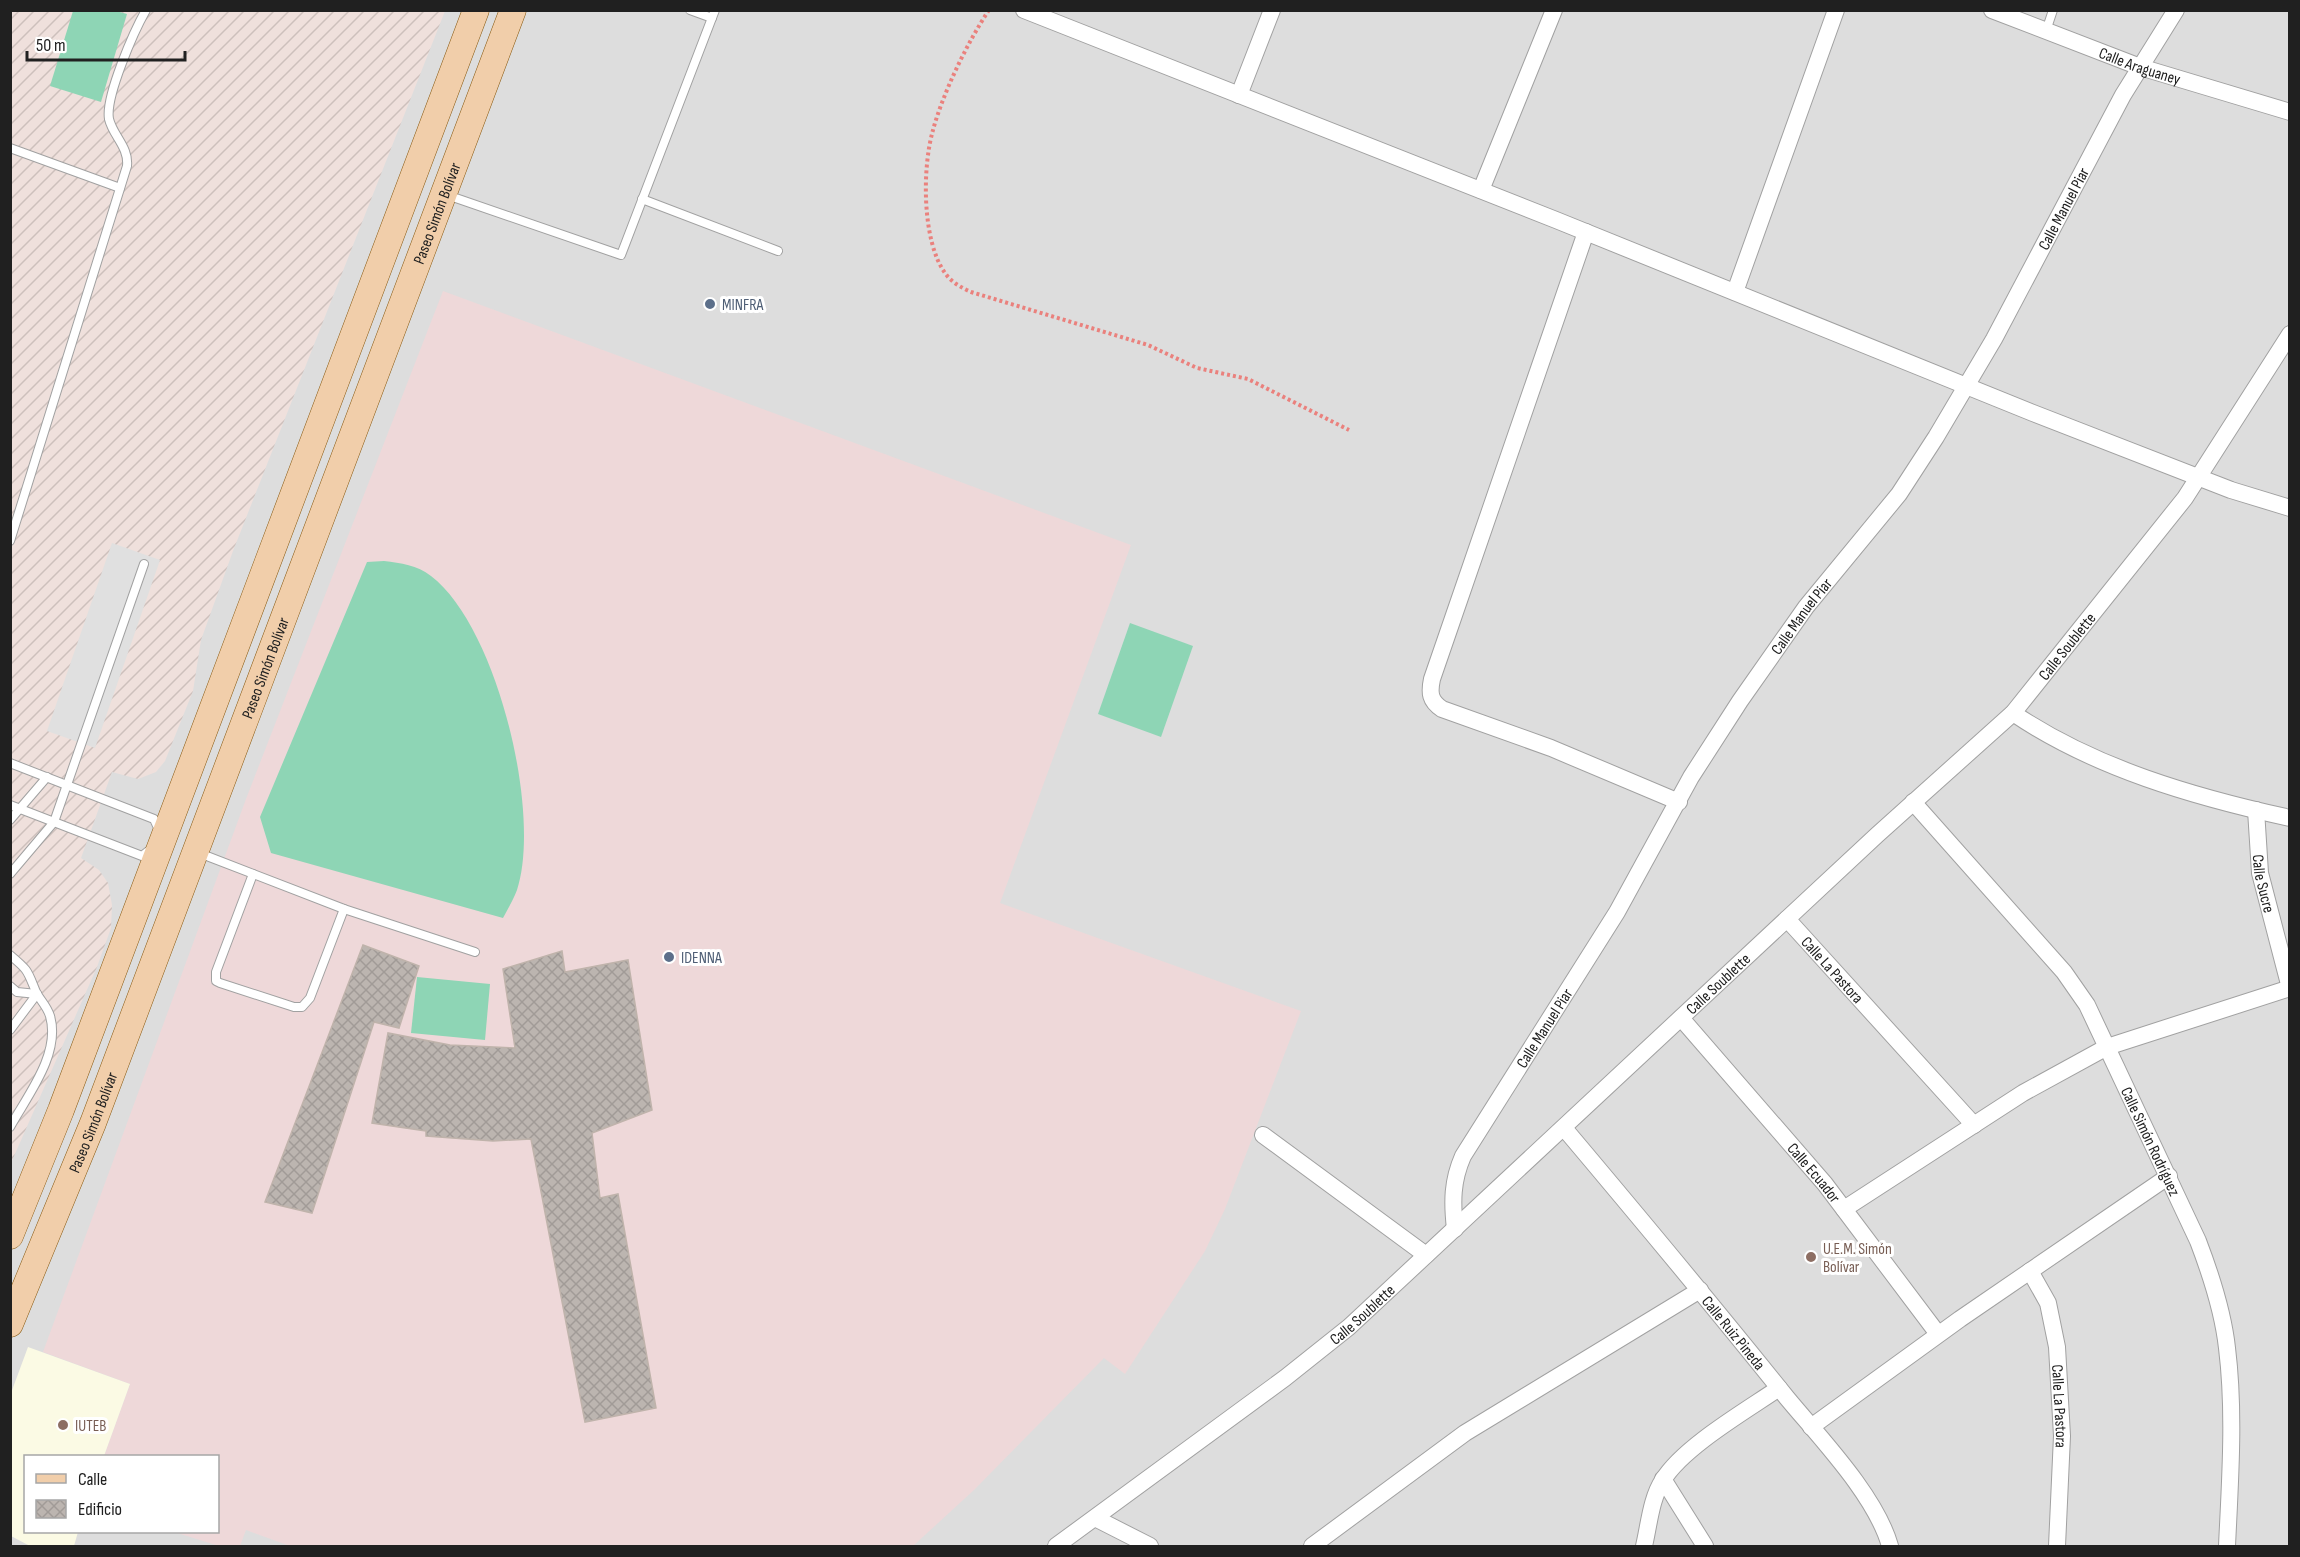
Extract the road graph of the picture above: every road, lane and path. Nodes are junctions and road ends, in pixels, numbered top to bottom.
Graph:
1 (146, 10) edge
2 (476, 10) edge
3 (513, 10) edge
4 (690, 10) edge
5 (989, 10) edge
6 (1024, 10) edge
7 (1272, 10) edge
8 (1554, 10) edge
9 (1836, 10) edge
10 (1992, 10) edge
11 (2054, 10) edge
12 (2176, 10) edge
13 (713, 14) edge
14 (2046, 31) junction
15 (2140, 67) junction
16 (1239, 95) junction
17 (2289, 112) edge
18 (10, 148) edge
19 (120, 188) junction
20 (1481, 190) junction
21 (444, 194) junction
22 (642, 199) junction
23 (1586, 232) junction
24 (778, 251) dead end
25 (1735, 292) junction
26 (2289, 334) edge
27 (1966, 386) junction
28 (1349, 430) dead end
29 (2198, 477) junction
30 (2289, 508) edge
31 (10, 541) edge
32 (144, 564) dead end
33 (2013, 713) junction
34 (10, 763) edge
35 (47, 777) junction
36 (67, 785) junction
37 (1678, 802) junction
38 (1913, 802) junction
39 (10, 805) edge
40 (20, 809) junction
41 (2256, 810) junction
42 (2289, 818) edge
43 (10, 820) edge
44 (54, 822) junction
45 (163, 840) junction
46 (196, 852) junction
47 (10, 874) edge
48 (253, 874) junction
49 (344, 909) junction
50 (1787, 919) junction
51 (475, 952) dead end
52 (10, 955) edge
53 (10, 986) edge
54 (2289, 988) edge
55 (37, 994) junction
56 (1681, 1018) junction
57 (10, 1030) edge
58 (2107, 1047) junction
59 (1974, 1125) junction
60 (10, 1127) edge
61 (1564, 1128) junction
62 (1263, 1135) dead end
63 (2169, 1176) junction
64 (1844, 1209) junction
65 (1455, 1229) junction
66 (10, 1236) edge
67 (1426, 1255) junction
68 (2030, 1271) junction
69 (1700, 1290) junction
70 (10, 1324) edge
71 (1938, 1334) junction
72 (1779, 1388) junction
73 (1811, 1427) junction
74 (1663, 1479) junction
75 (1095, 1518) junction
76 (1056, 1546) edge
77 (1150, 1546) edge
78 (1312, 1546) edge
79 (1644, 1546) edge
80 (1705, 1546) edge
81 (1890, 1546) edge
82 (2058, 1546) edge
83 (2227, 1546) edge

1 - 19 lane
2 - 45 main road, Paseo Simón Bolívar
3 - 21 main road, Paseo Simón Bolívar
4 - 13 lane
5 - 28 path
6 - 16 street
7 - 16 street
8 - 20 street
9 - 25 street
10 - 14 street, Calle Araguaney
11 - 14 lane
12 - 15 street, Calle Manuel Piar
13 - 22 lane
14 - 15 street, Calle Araguaney
15 - 17 street, Calle Araguaney
15 - 27 street, Calle Manuel Piar
16 - 20 street
18 - 19 lane
19 - 31 lane
20 - 23 street
21 - 22 lane
21 - 46 main road, Paseo Simón Bolívar
22 - 24 lane
23 - 25 street
23 - 37 street
25 - 27 street
26 - 29 street, Calle Soublette
27 - 29 street
27 - 37 street, Calle Manuel Piar
29 - 30 street
29 - 33 street, Calle Soublette
32 - 36 lane
33 - 38 street, Calle Soublette
33 - 41 street
34 - 35 lane
35 - 36 lane
35 - 40 lane
36 - 44 lane
36 - 45 lane
37 - 65 street, Calle Manuel Piar
38 - 50 street, Calle Soublette
38 - 58 street, Calle Simón Rodríguez
39 - 40 lane
40 - 43 lane
40 - 44 lane
41 - 42 street
41 - 54 street, Calle Sucre
44 - 45 lane
44 - 47 lane
45 - 46 main road
45 - 66 main road, Paseo Simón Bolívar
46 - 48 lane
46 - 70 main road, Paseo Simón Bolívar
48 - 49 lane
48 - 49 lane
49 - 51 lane
50 - 56 street, Calle Soublette
50 - 59 street, Calle La Pastora
52 - 55 lane
53 - 55 lane
54 - 58 street
55 - 57 lane
55 - 60 lane
56 - 61 street, Calle Soublette
56 - 64 street, Calle Ecuador
58 - 59 street
58 - 63 street, Calle Simón Rodríguez
59 - 64 street
61 - 65 street, Calle Soublette
61 - 69 street, Calle Ruiz Pineda
62 - 67 street
63 - 68 street
63 - 83 street, Calle Simón Rodríguez
64 - 71 street, Calle Ecuador
65 - 67 street, Calle Soublette
67 - 75 street, Calle Soublette
68 - 71 street
68 - 82 street, Calle La Pastora
69 - 72 street, Calle Ruiz Pineda
69 - 78 street
71 - 73 street
72 - 73 street, Calle Ruiz Pineda
72 - 74 street
73 - 81 street, Calle Ruiz Pineda
74 - 79 street
74 - 80 street
75 - 76 street, Calle Soublette
75 - 77 street

